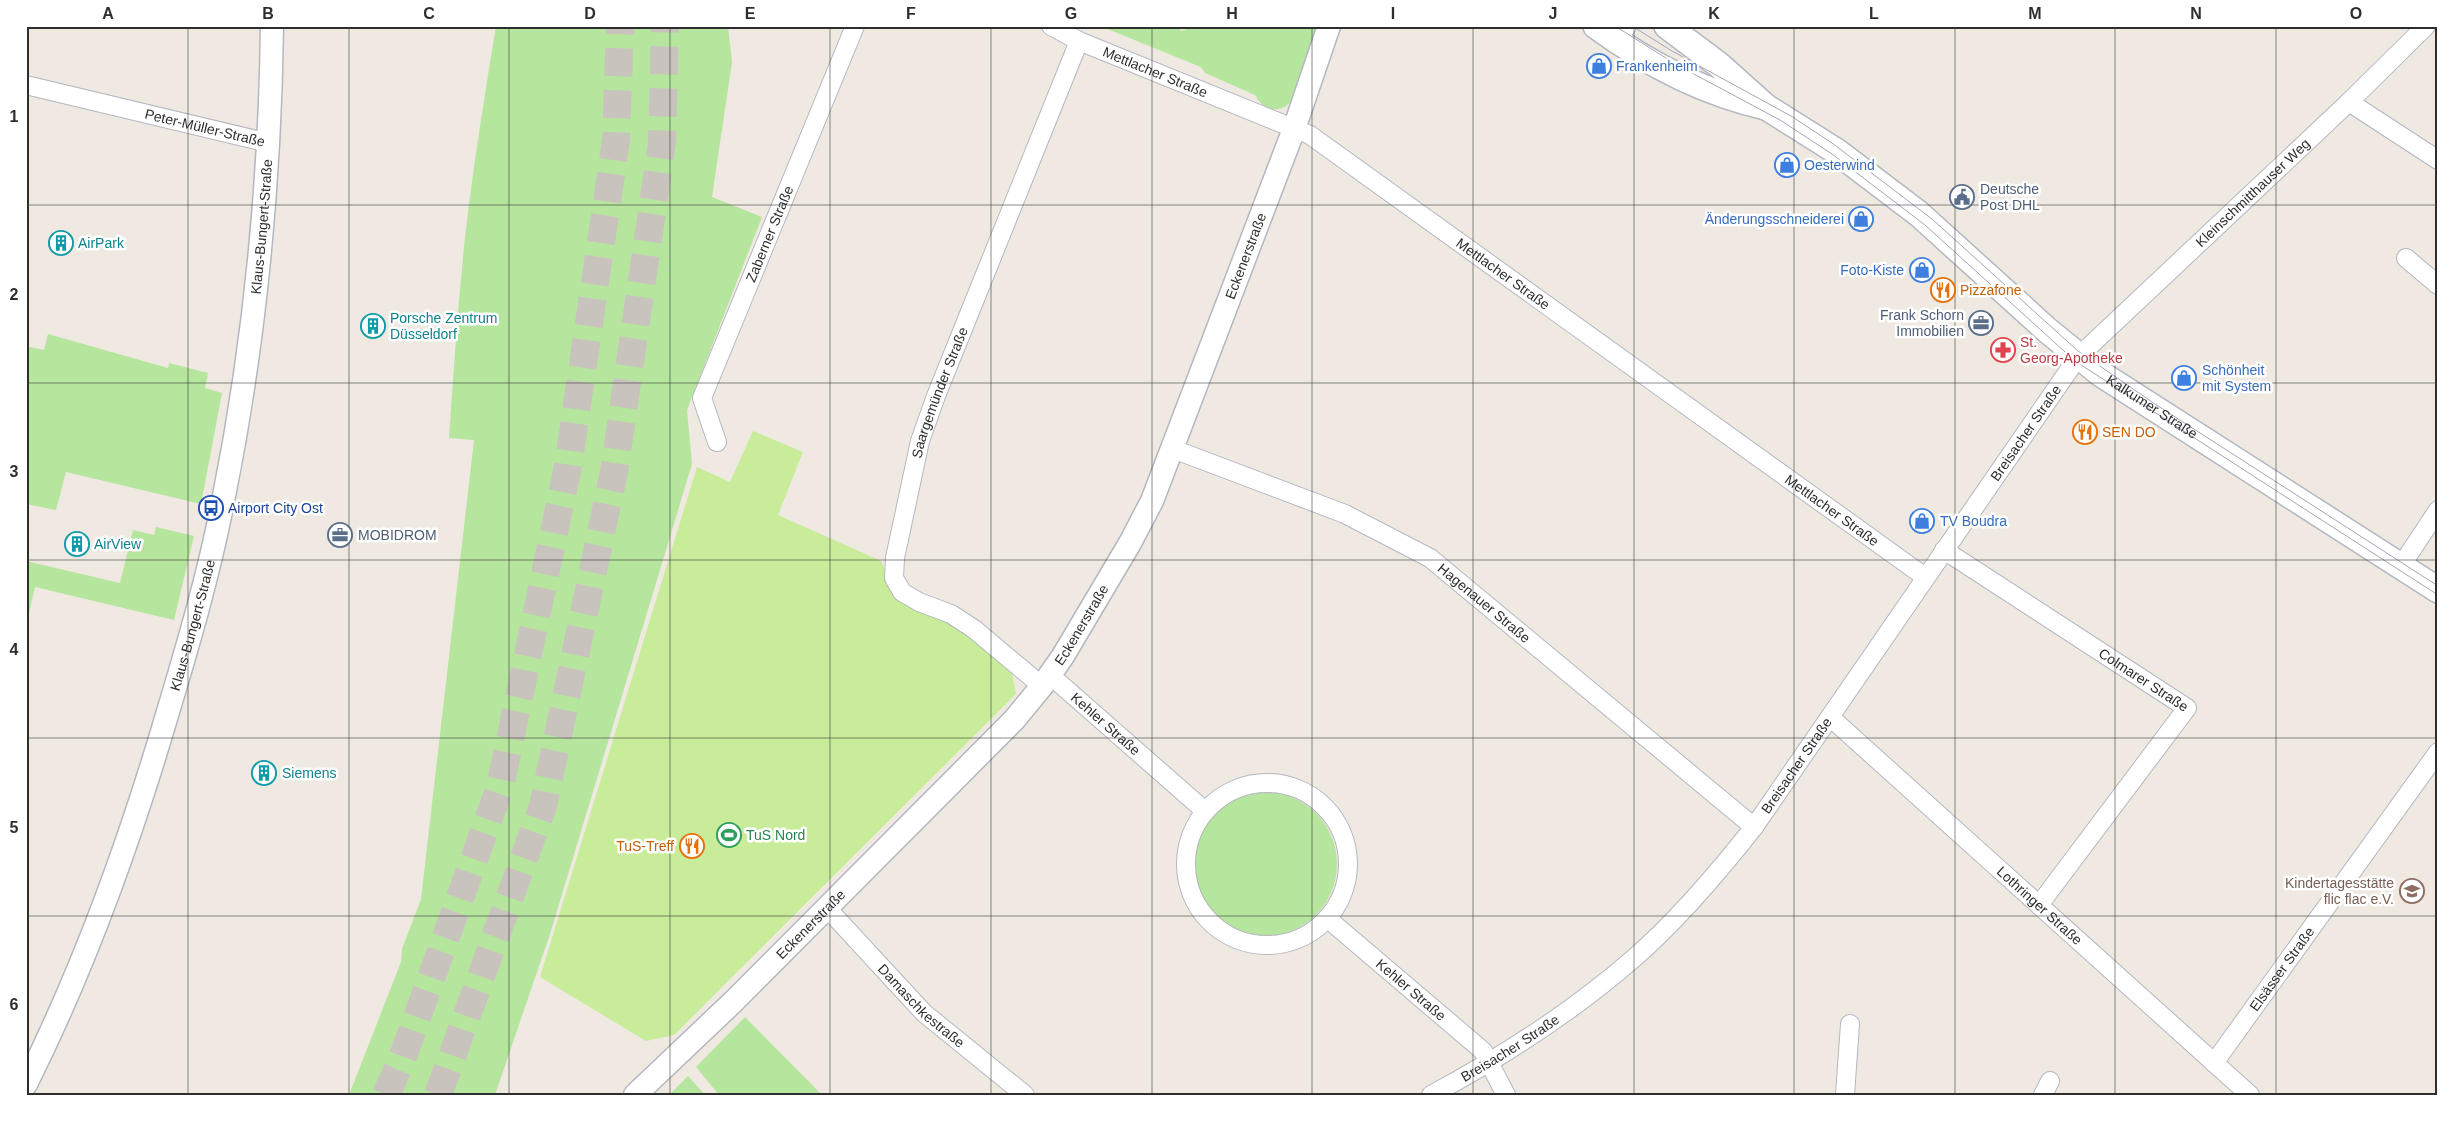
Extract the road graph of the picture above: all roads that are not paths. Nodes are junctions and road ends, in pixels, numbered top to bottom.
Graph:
1 (272, 26) edge
2 (856, 26) edge
3 (1051, 26) edge
4 (1329, 26) edge
5 (1596, 26) edge
6 (1667, 26) edge
7 (2426, 26) edge
8 (1622, 34) edge
9 (1079, 41) junction
10 (26, 85) edge
11 (2349, 102) junction
12 (1766, 108) junction
13 (1294, 129) junction
14 (269, 144) junction
15 (2438, 160) edge
16 (2406, 258) dead end
17 (2438, 285) edge
18 (2078, 357) junction
19 (716, 442) dead end
20 (1173, 449) junction
21 (2438, 510) edge
22 (1944, 550) junction
23 (2401, 566) junction
24 (1925, 577) junction
25 (2438, 590) edge
26 (1046, 681) junction
27 (1830, 717) junction
28 (2438, 752) edge
29 (1205, 811) junction
30 (1754, 827) junction
31 (2039, 905) junction
32 (827, 908) junction
33 (1328, 919) junction
34 (1850, 1024) dead end
35 (2214, 1063) junction
36 (1489, 1064) junction
37 (26, 1084) edge
38 (635, 1095) edge
39 (1025, 1095) edge
40 (1431, 1095) edge
41 (1506, 1095) edge
42 (1845, 1095) edge
43 (2250, 1095) edge

1 - 14 street, Peter-Müller-Straße
2 - 19 street, Zaberner Straße
3 - 9 street, Mettlacher Straße
4 - 13 street, Eckenerstraße
5 - 8 main road, Kalkumer Straße
6 - 12 main road, Kalkumer Straße
7 - 11 street, Kleinschmitthauser Weg
8 - 12 main road, Kalkumer Straße
9 - 13 street, Mettlacher Straße
9 - 26 street, Saargemünder Straße
10 - 14 street, Peter-Müller-Straße
11 - 15 street
11 - 18 street, Kleinschmitthauser Weg
12 - 18 main road, Kalkumer Straße
13 - 20 street, Eckenerstraße
13 - 24 street, Mettlacher Straße
14 - 37 street, Klaus-Bungert-Straße
16 - 17 street
18 - 22 street, Breisacher Straße
18 - 23 main road, Kalkumer Straße
20 - 26 street, Eckenerstraße
20 - 30 street, Hagenauer Straße
21 - 23 street
22 - 24 street, Breisacher Straße
22 - 31 street, Colmarer Straße
23 - 25 main road, Kalkumer Straße
24 - 27 street, Breisacher Straße
26 - 29 street, Kehler Straße
26 - 32 street, Eckenerstraße
27 - 30 street, Breisacher Straße
27 - 31 street, Lothringer Straße
28 - 35 street, Elsässer Straße
29 - 33 street
29 - 33 street
30 - 36 street, Breisacher Straße
31 - 35 street, Lothringer Straße
32 - 38 street, Eckenerstraße
32 - 39 street, Damaschkestraße
33 - 36 street, Kehler Straße
34 - 42 street
35 - 43 street, Lothringer Straße
36 - 40 street, Breisacher Straße
36 - 41 street, Kehler Straße

